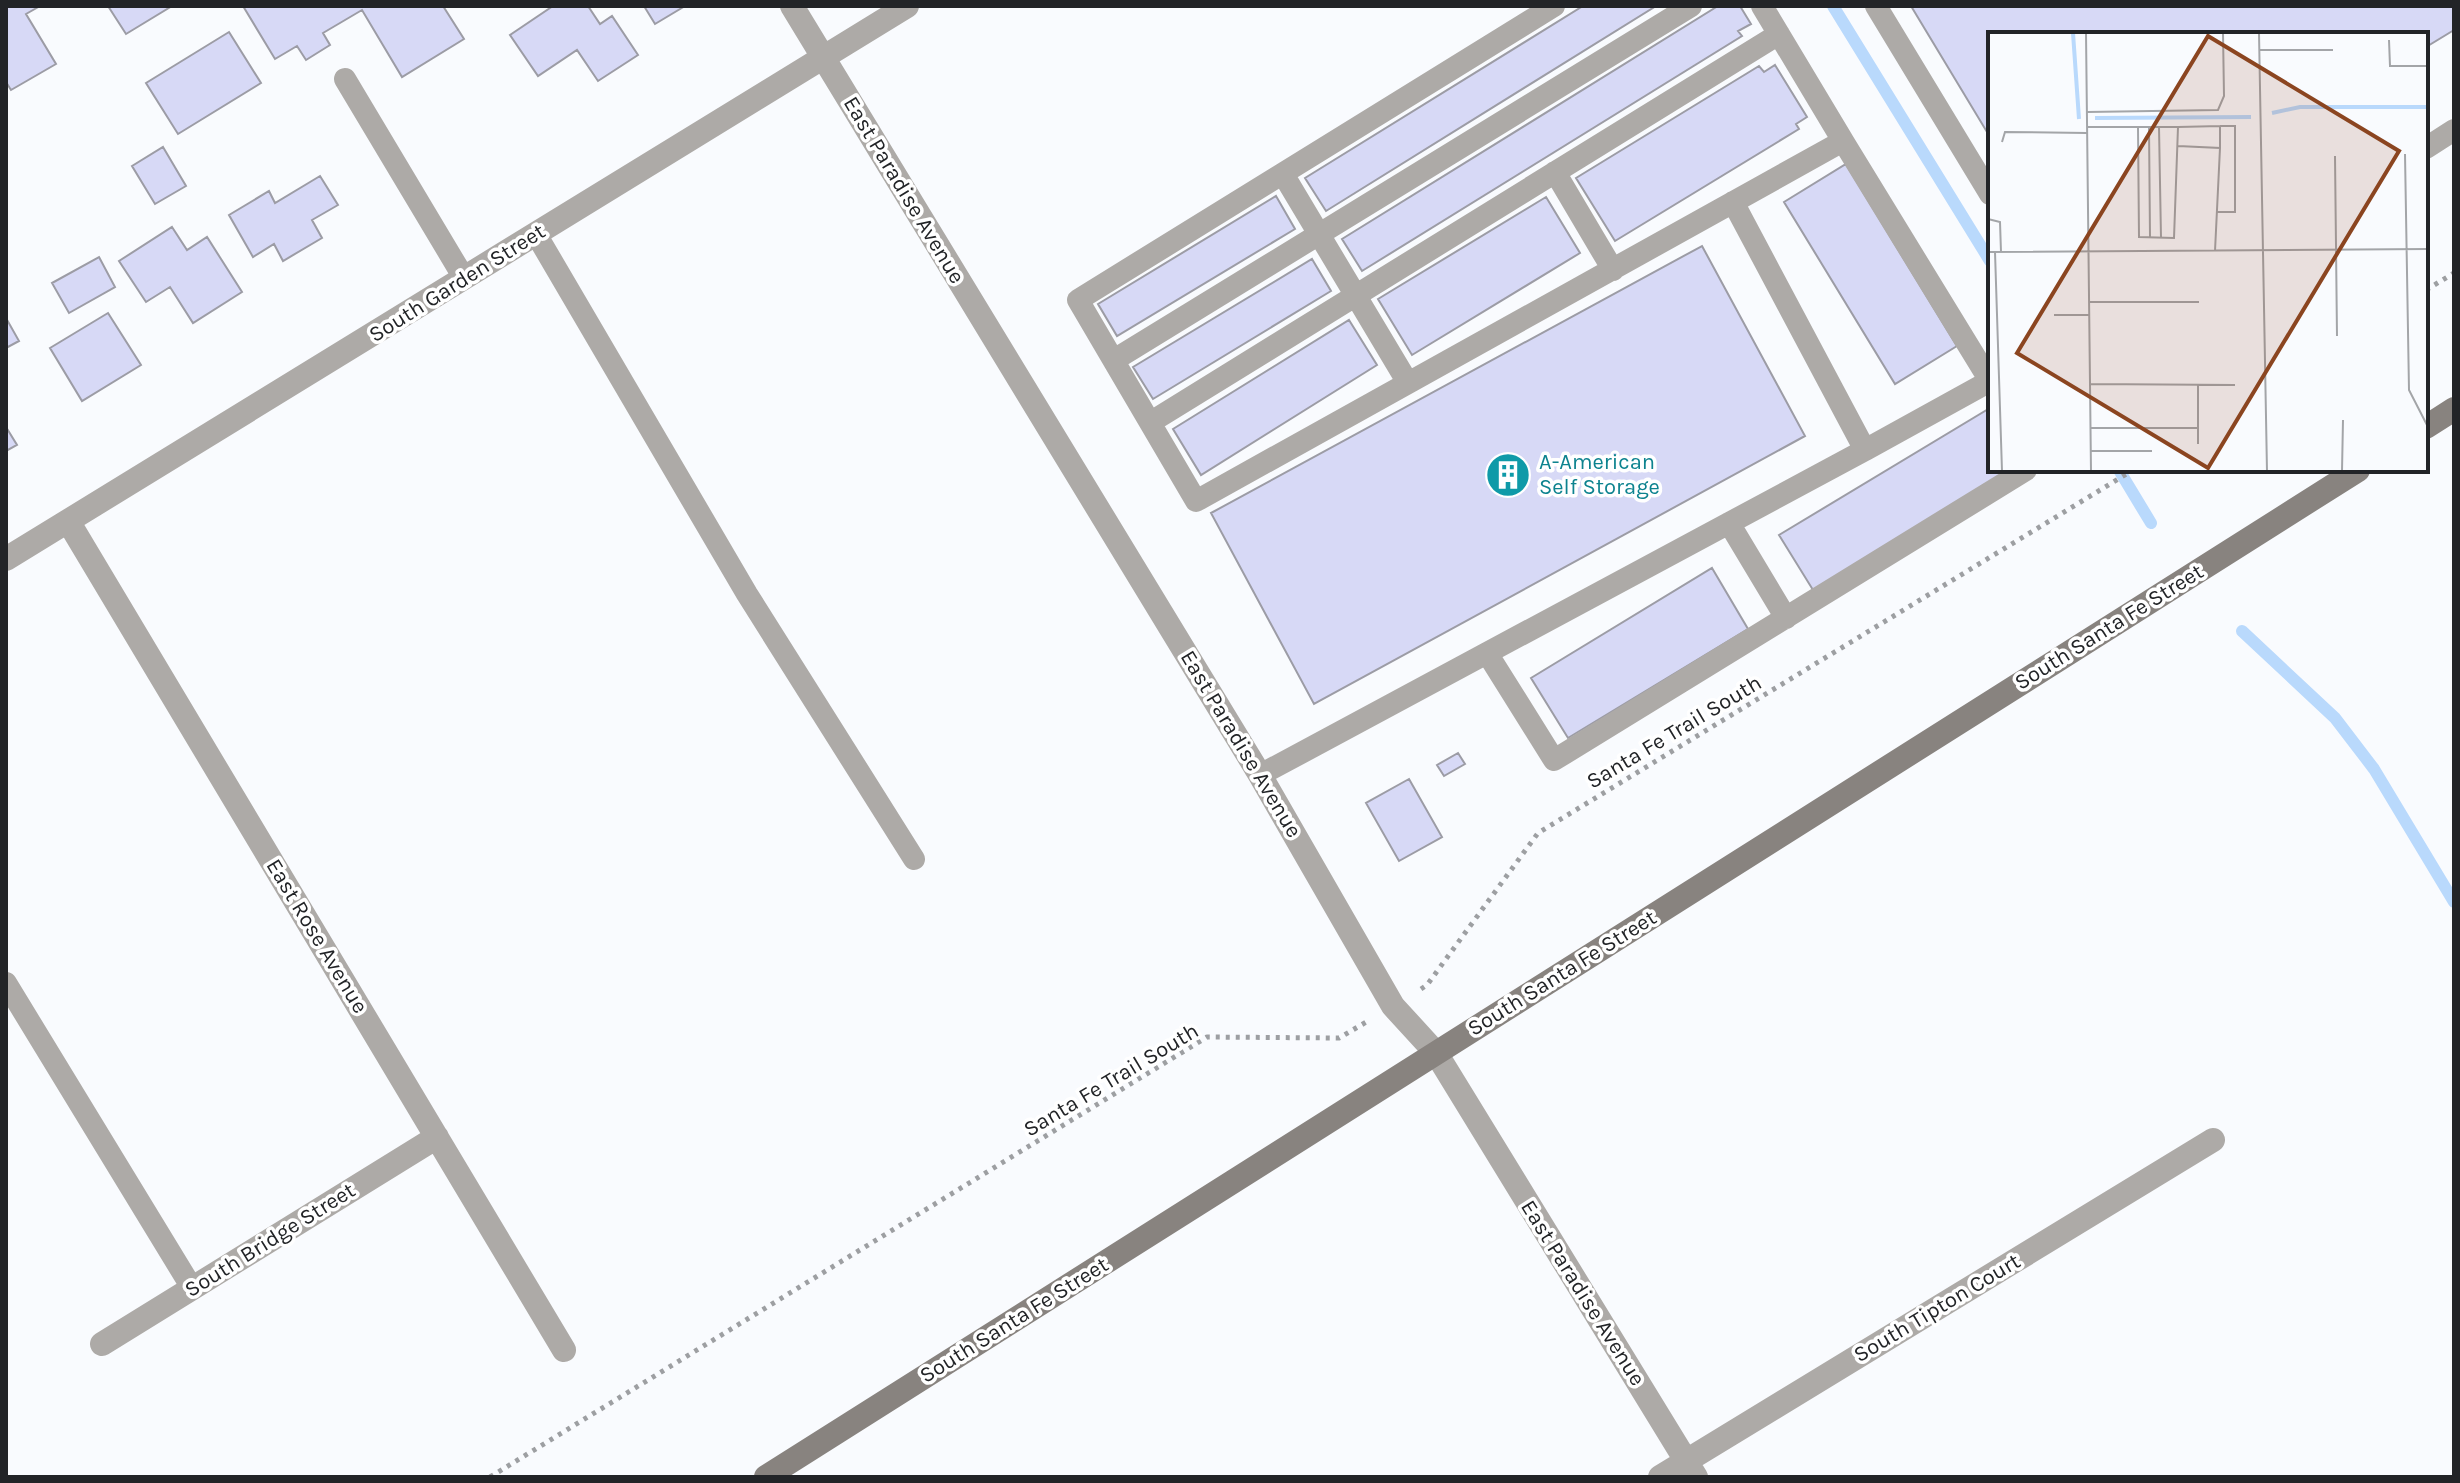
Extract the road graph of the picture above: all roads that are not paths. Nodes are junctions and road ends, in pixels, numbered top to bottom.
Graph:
1 (792, 6) edge
2 (907, 6) edge
3 (1554, 6) edge
4 (1691, 6) edge
5 (1762, 6) edge
6 (1876, 6) edge
7 (1779, 34) junction
8 (824, 58) junction
9 (345, 79) dead end
10 (2454, 130) edge
11 (1843, 141) junction
12 (2428, 147) edge
13 (1555, 172) junction
14 (1283, 174) junction
15 (1988, 191) edge
16 (1733, 202) junction
17 (536, 234) junction
18 (1319, 235) junction
19 (1613, 270) junction
20 (464, 278) junction
21 (1356, 295) junction
22 (1114, 360) junction
23 (1988, 378) edge
24 (1988, 382) edge
25 (1408, 383) junction
26 (2454, 409) edge
27 (1151, 422) junction
28 (2428, 426) edge
29 (1865, 450) junction
30 (2023, 472) edge
31 (2355, 472) edge
32 (68, 521) junction
33 (1729, 523) junction
34 (6, 559) edge
35 (1786, 618) junction
36 (1487, 653) junction
37 (1260, 775) junction
38 (914, 859) dead end
39 (6, 983) edge
40 (1436, 1053) junction
41 (437, 1137) junction
42 (2213, 1140) dead end
43 (192, 1288) junction
44 (102, 1344) dead end
45 (564, 1350) dead end
46 (1691, 1469) edge
47 (766, 1477) edge
48 (1660, 1477) edge

1 - 8 street, East Paradise Avenue
2 - 8 street, South Garden Street
3 - 14 lane
4 - 18 lane
5 - 7 lane
6 - 15 lane
7 - 11 lane
7 - 13 lane
8 - 17 street, South Garden Street
8 - 37 street, East Paradise Avenue
9 - 20 lane
10 - 12 lane
11 - 16 lane
11 - 23 lane
13 - 19 lane
13 - 21 lane
14 - 18 lane
14 - 22 lane
16 - 19 lane
16 - 29 lane
17 - 20 street, South Garden Street
17 - 38 lane
18 - 21 lane
18 - 22 lane
19 - 25 lane
20 - 32 street, South Garden Street
21 - 25 lane
21 - 27 lane
22 - 27 lane
24 - 29 lane
25 - 27 lane
26 - 28 street
29 - 33 lane
30 - 35 lane
31 - 40 street, South Santa Fe Street
32 - 34 street, South Garden Street
32 - 41 street, East Rose Avenue
33 - 35 lane
33 - 36 lane
35 - 36 lane
36 - 37 lane
37 - 40 street, East Paradise Avenue
39 - 43 lane
40 - 46 street, East Paradise Avenue
40 - 47 street, South Santa Fe Street
41 - 43 street, South Bridge Street
41 - 45 street, East Rose Avenue
42 - 46 street, South Tipton Court
43 - 44 street, South Bridge Street
46 - 48 street, South Tipton Court

